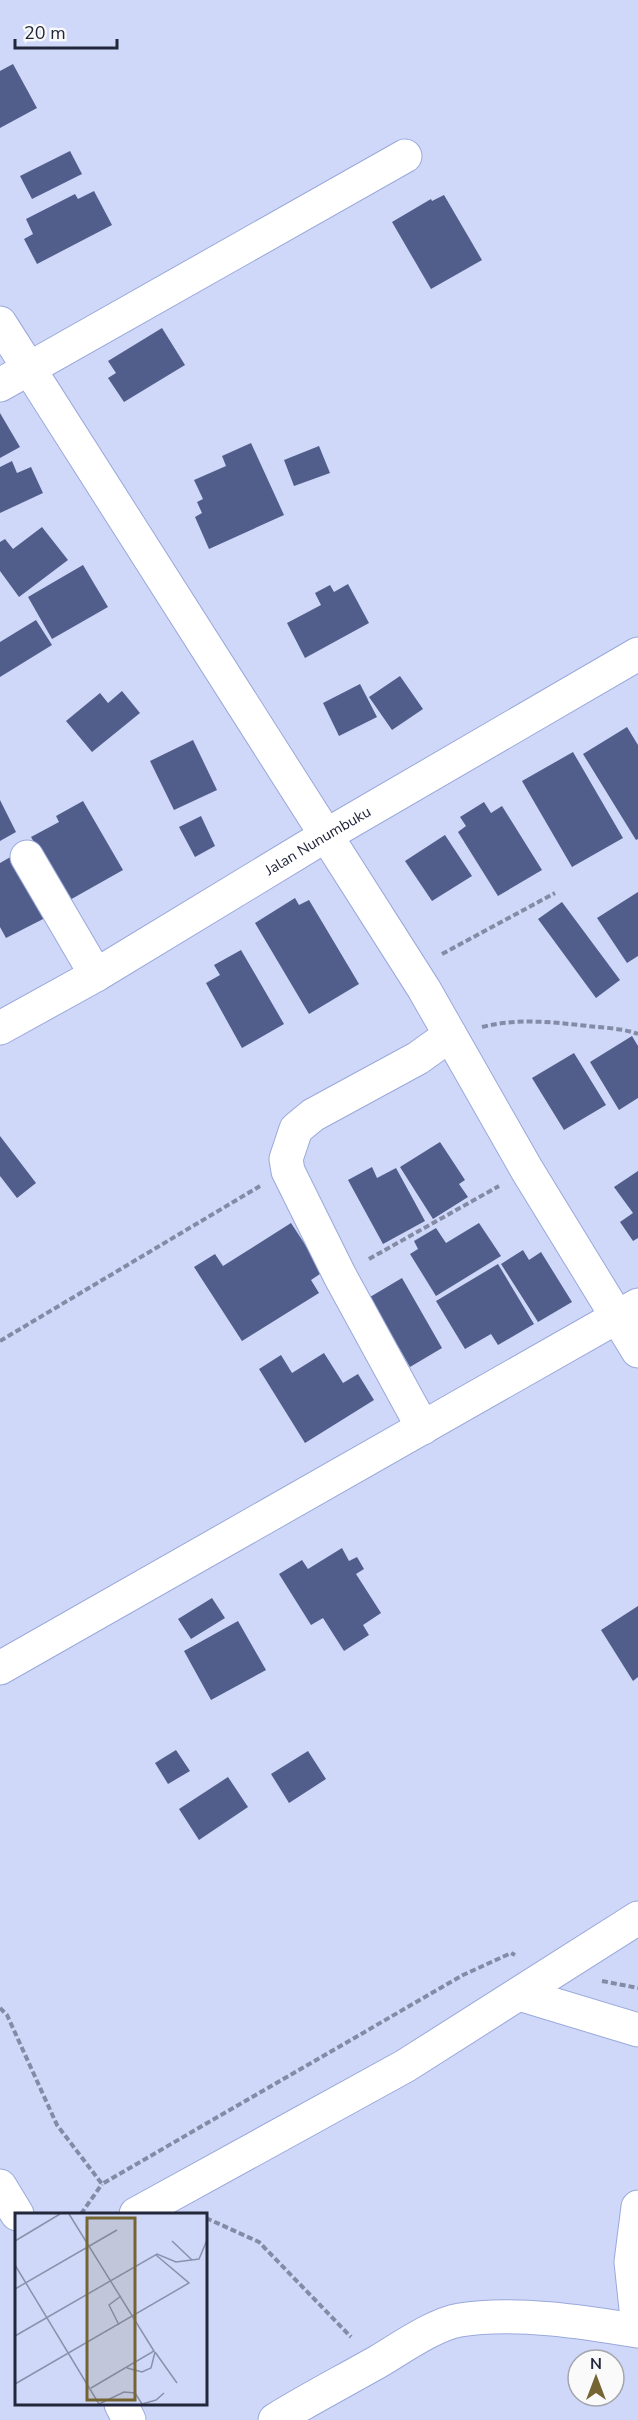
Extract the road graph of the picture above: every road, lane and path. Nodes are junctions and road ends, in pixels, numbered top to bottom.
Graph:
1 (405, 156) dead end
2 (0, 323) edge
3 (14, 377) edge
4 (638, 654) edge
5 (325, 836) junction
6 (27, 856) dead end
7 (555, 893) dead end
8 (412, 970) junction
9 (96, 975) junction
10 (0, 1029) edge
11 (638, 1034) edge
12 (450, 1035) junction
13 (527, 1170) junction
14 (288, 1171) junction
15 (340, 1276) junction
16 (628, 1311) edge
17 (0, 1341) edge
18 (638, 1351) edge
19 (423, 1428) junction
20 (0, 1668) edge
21 (638, 1918) edge
22 (555, 1971) junction
23 (638, 1989) edge
24 (519, 1994) junction
25 (0, 2008) edge
26 (636, 2033) edge
27 (102, 2184) junction
28 (0, 2186) edge
29 (638, 2207) edge
30 (16, 2213) edge
31 (82, 2213) edge
32 (138, 2213) edge
33 (207, 2218) edge
34 (638, 2330) edge
35 (388, 2355) junction
36 (122, 2405) edge
37 (129, 2420) edge
38 (276, 2420) edge

1 - 3 street
2 - 3 street
3 - 5 street
4 - 5 street, Jalan Nunumbuku
5 - 8 street
5 - 9 street, Jalan Nunumbuku
6 - 9 street
7 - 8 path
8 - 12 street
9 - 10 street, Jalan Nunumbuku
11 - 12 path
12 - 13 street
12 - 14 street
13 - 15 path
13 - 16 street
14 - 15 street
14 - 17 path
15 - 19 street
16 - 18 street
16 - 19 street
19 - 20 street
21 - 22 street
22 - 23 path
22 - 24 street
22 - 27 path
24 - 26 street
24 - 32 street
25 - 27 path
27 - 31 path
28 - 30 street
29 - 34 street
33 - 35 path
34 - 35 street
35 - 38 street
36 - 37 street

